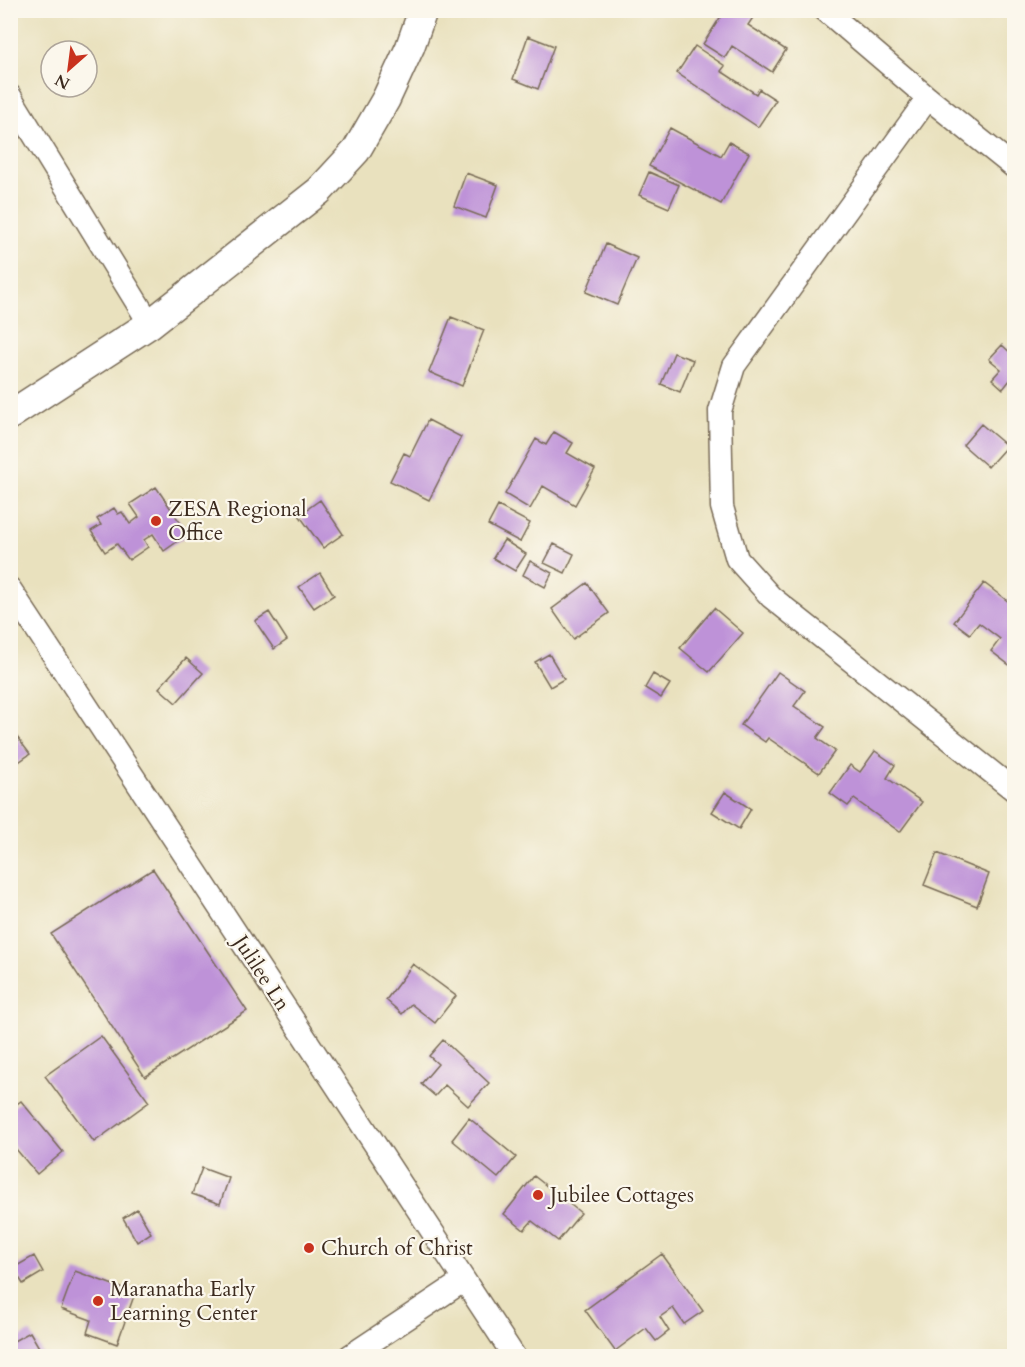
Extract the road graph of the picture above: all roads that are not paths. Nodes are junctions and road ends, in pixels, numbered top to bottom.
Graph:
1 (423, 10) edge
2 (825, 10) edge
3 (10, 96) edge
4 (928, 98) junction
5 (1014, 167) edge
6 (150, 324) junction
7 (10, 415) edge
8 (10, 589) edge
9 (1014, 790) edge
10 (463, 1281) junction
11 (350, 1356) edge
12 (513, 1356) edge

1 - 6 street
2 - 4 street
3 - 6 street
4 - 5 street
4 - 9 street
6 - 7 street
8 - 10 street, Julilee Ln
10 - 11 street
10 - 12 street, Julilee Ln

